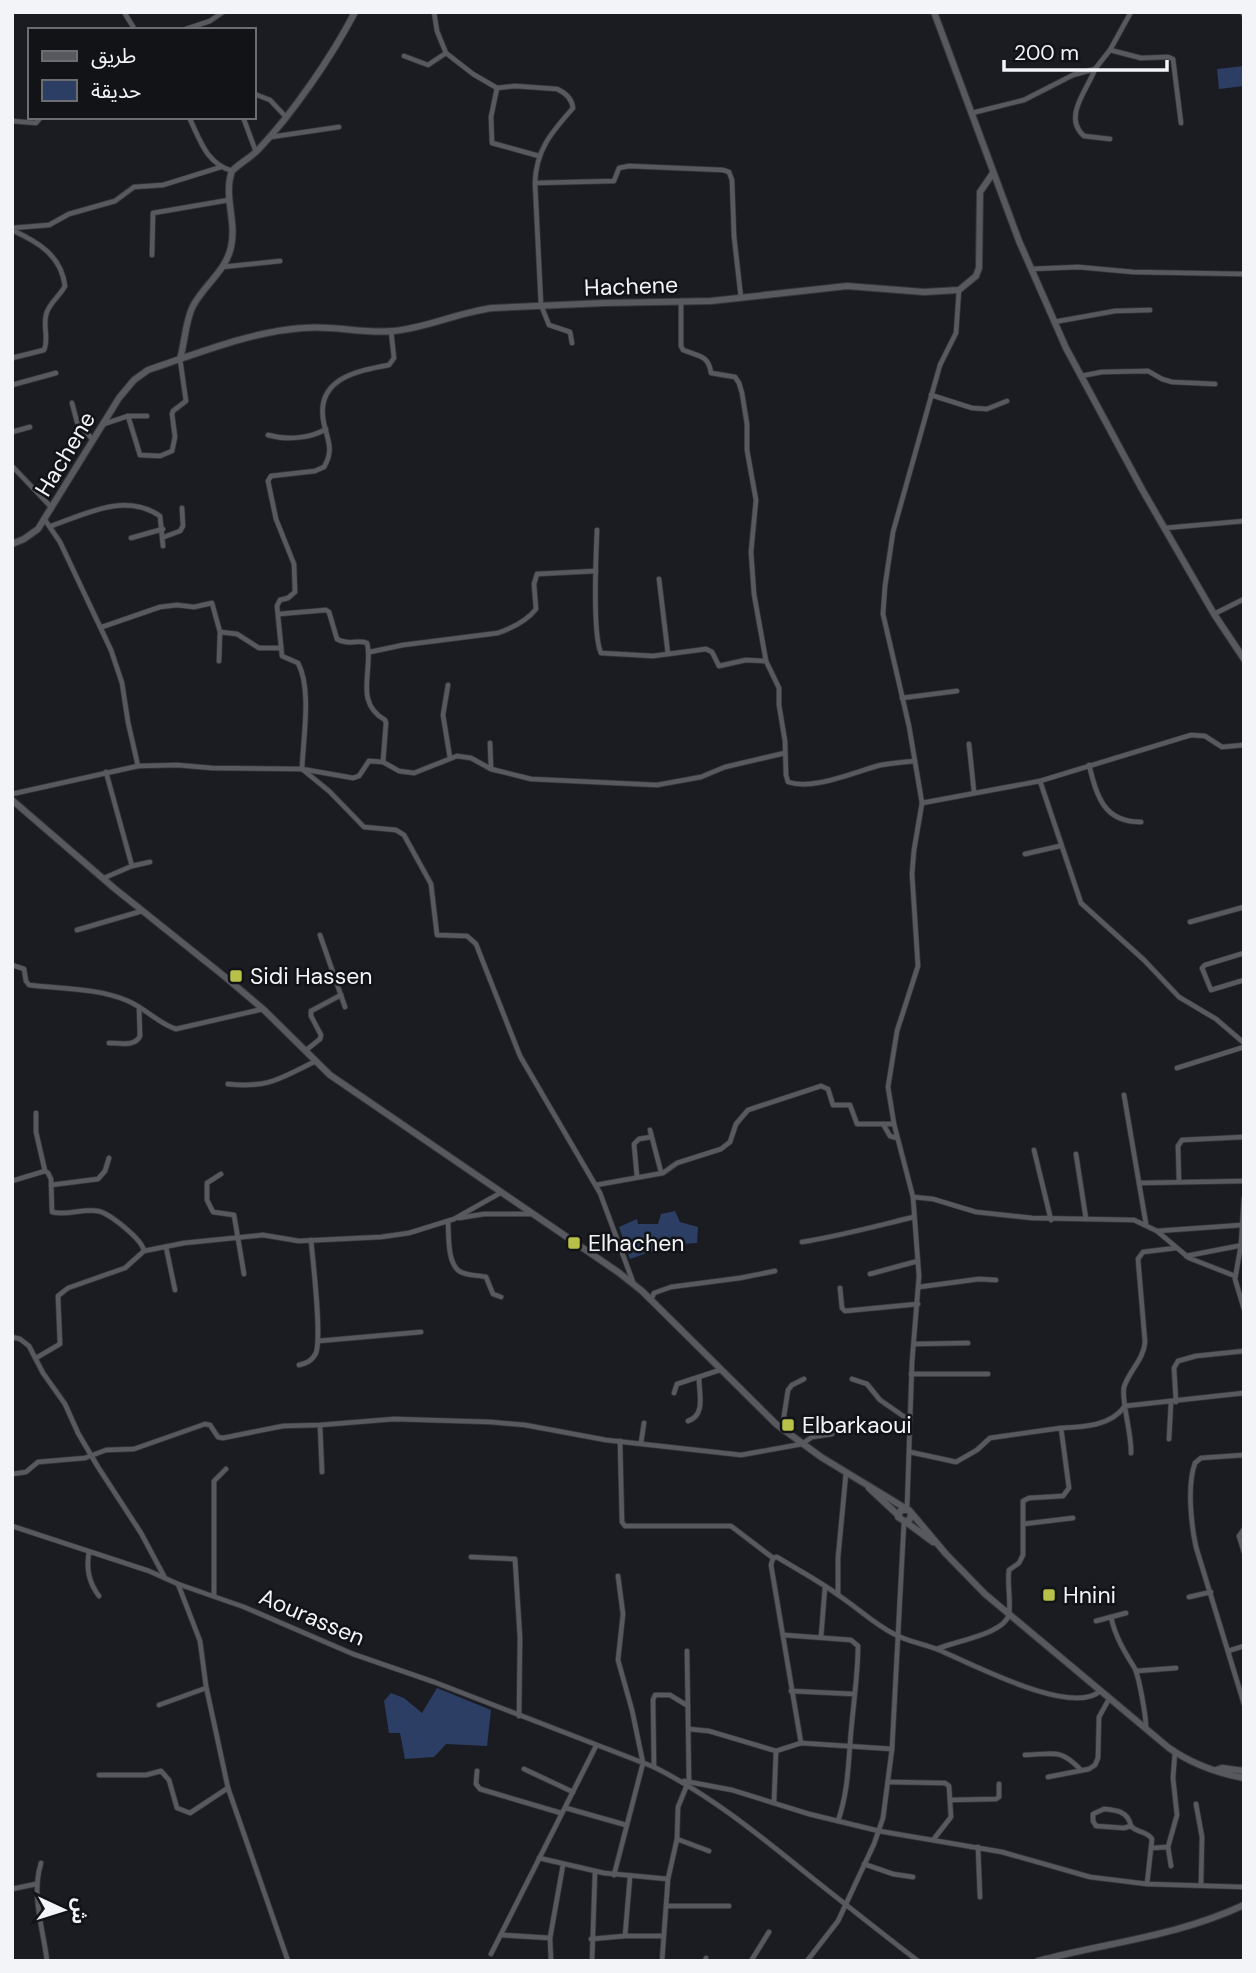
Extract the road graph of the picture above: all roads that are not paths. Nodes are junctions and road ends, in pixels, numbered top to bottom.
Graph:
1 (124, 12) edge
2 (223, 12) edge
3 (355, 12) edge
4 (434, 12) edge
5 (934, 12) edge
6 (1128, 13) edge
7 (134, 28) edge
8 (190, 28) edge
9 (1110, 50) junction
10 (446, 53) junction
11 (404, 56) dead end
12 (1096, 69) junction
13 (497, 88) junction
14 (257, 95) dead end
15 (972, 113) junction
16 (285, 116) junction
17 (40, 119) edge
18 (190, 119) edge
19 (244, 119) edge
20 (12, 121) edge
21 (1181, 123) dead end
22 (339, 127) dead end
23 (269, 138) junction
24 (1110, 139) dead end
25 (257, 152) junction
26 (539, 156) junction
27 (221, 167) junction
28 (232, 171) junction
29 (993, 173) junction
30 (535, 183) junction
31 (229, 200) junction
32 (12, 229) edge
33 (152, 254) dead end
34 (279, 261) dead end
35 (222, 267) junction
36 (1031, 269) junction
37 (1244, 274) edge
38 (959, 290) junction
39 (740, 298) junction
40 (681, 301) junction
41 (541, 305) junction
42 (1150, 310) dead end
43 (1054, 321) junction
44 (391, 331) junction
45 (572, 343) dead end
46 (12, 358) edge
47 (180, 359) junction
48 (56, 373) dead end
49 (1081, 376) junction
50 (1215, 384) dead end
51 (12, 385) edge
52 (931, 395) junction
53 (1007, 401) dead end
54 (72, 403) dead end
55 (128, 416) junction
56 (147, 416) dead end
57 (102, 424) junction
58 (30, 427) dead end
59 (326, 429) junction
60 (12, 432) edge
61 (268, 435) dead end
62 (94, 441) junction
63 (12, 466) edge
64 (52, 508) junction
65 (182, 508) dead end
66 (1244, 521) edge
67 (48, 523) junction
68 (1165, 528) junction
69 (163, 529) junction
70 (597, 530) dead end
71 (164, 537) junction
72 (131, 538) dead end
73 (12, 544) edge
74 (163, 546) dead end
75 (596, 571) junction
76 (659, 579) dead end
77 (1244, 599) edge
78 (279, 614) junction
79 (1214, 614) junction
80 (102, 627) junction
81 (220, 632) junction
82 (280, 648) junction
83 (370, 652) junction
84 (668, 654) junction
85 (1244, 659) edge
86 (219, 661) dead end
87 (766, 661) junction
88 (448, 685) dead end
89 (957, 691) dead end
90 (902, 698) junction
91 (490, 743) dead end
92 (969, 744) dead end
93 (1244, 745) edge
94 (785, 753) junction
95 (450, 758) junction
96 (915, 761) junction
97 (383, 762) junction
98 (1089, 765) junction
99 (138, 766) junction
100 (491, 768) junction
101 (302, 769) junction
102 (106, 772) junction
103 (1041, 781) junction
104 (975, 792) junction
105 (12, 794) edge
106 (12, 800) edge
107 (922, 803) junction
108 (1141, 822) dead end
109 (1060, 846) junction
110 (1025, 854) dead end
111 (150, 862) dead end
112 (132, 866) junction
113 (104, 878) junction
114 (1244, 907) edge
115 (142, 911) junction
116 (1190, 922) dead end
117 (77, 930) dead end
118 (320, 935) dead end
119 (1244, 953) edge
120 (12, 965) edge
121 (1244, 980) edge
122 (341, 995) junction
123 (139, 1006) junction
124 (345, 1007) dead end
125 (263, 1009) junction
126 (109, 1043) dead end
127 (1244, 1045) edge
128 (304, 1052) junction
129 (314, 1062) junction
130 (1177, 1068) dead end
131 (228, 1084) dead end
132 (1124, 1095) dead end
133 (36, 1113) dead end
134 (883, 1124) junction
135 (894, 1124) junction
136 (1244, 1137) edge
137 (897, 1139) junction
138 (1034, 1150) dead end
139 (1076, 1154) dead end
140 (109, 1158) dead end
141 (45, 1171) junction
142 (661, 1172) junction
143 (221, 1174) dead end
144 (637, 1177) junction
145 (12, 1181) edge
146 (1244, 1181) edge
147 (1139, 1182) junction
148 (1179, 1182) junction
149 (50, 1185) junction
150 (596, 1185) junction
151 (502, 1191) junction
152 (913, 1197) junction
153 (1244, 1198) edge
154 (534, 1214) junction
155 (914, 1217) junction
156 (1086, 1219) junction
157 (451, 1220) junction
158 (1051, 1220) junction
159 (1146, 1224) junction
160 (1242, 1225) junction
161 (1157, 1231) junction
162 (237, 1238) junction
163 (311, 1240) junction
164 (802, 1242) dead end
165 (1243, 1245) edge
166 (166, 1247) junction
167 (1176, 1248) junction
168 (144, 1251) junction
169 (1185, 1256) junction
170 (918, 1261) junction
171 (775, 1271) dead end
172 (870, 1274) dead end
173 (243, 1275) dead end
174 (1235, 1276) junction
175 (996, 1280) dead end
176 (635, 1285) junction
177 (919, 1287) junction
178 (840, 1288) dead end
179 (175, 1290) dead end
180 (501, 1297) dead end
181 (651, 1300) junction
182 (918, 1304) junction
183 (1244, 1309) edge
184 (421, 1332) dead end
185 (12, 1337) edge
186 (318, 1342) junction
187 (968, 1343) dead end
188 (914, 1344) junction
189 (1244, 1351) edge
190 (36, 1359) junction
191 (299, 1365) dead end
192 (720, 1370) junction
193 (911, 1374) junction
194 (988, 1374) dead end
195 (699, 1378) junction
196 (804, 1379) dead end
197 (852, 1380) dead end
198 (674, 1393) dead end
199 (1244, 1393) edge
200 (1173, 1402) junction
201 (1125, 1406) junction
202 (909, 1420) junction
203 (688, 1422) dead end
204 (644, 1423) dead end
205 (320, 1425) junction
206 (1061, 1428) junction
207 (782, 1430) junction
208 (832, 1434) dead end
209 (1169, 1438) dead end
210 (620, 1441) junction
211 (641, 1443) junction
212 (802, 1444) junction
213 (910, 1452) junction
214 (1131, 1453) dead end
215 (91, 1455) junction
216 (1244, 1455) edge
217 (226, 1469) dead end
218 (322, 1472) dead end
219 (846, 1473) junction
220 (12, 1474) edge
221 (869, 1488) junction
222 (908, 1510) junction
223 (898, 1515) junction
224 (1073, 1518) dead end
225 (905, 1522) junction
226 (1023, 1524) junction
227 (12, 1526) edge
228 (1244, 1529) edge
229 (937, 1545) junction
230 (89, 1552) junction
231 (1244, 1552) edge
232 (471, 1557) dead end
233 (773, 1558) junction
234 (618, 1576) dead end
235 (166, 1578) junction
236 (178, 1584) junction
237 (825, 1587) junction
238 (1210, 1592) junction
239 (838, 1594) junction
240 (99, 1597) dead end
241 (214, 1597) junction
242 (1189, 1597) dead end
243 (1126, 1614) dead end
244 (1009, 1616) junction
245 (1111, 1617) junction
246 (1096, 1621) dead end
247 (784, 1635) junction
248 (897, 1636) junction
249 (821, 1637) junction
250 (1244, 1646) edge
251 (937, 1649) junction
252 (687, 1651) dead end
253 (1228, 1651) junction
254 (1176, 1668) dead end
255 (1136, 1671) junction
256 (206, 1688) junction
257 (791, 1691) junction
258 (1100, 1691) junction
259 (854, 1694) junction
260 (1109, 1699) junction
261 (159, 1704) dead end
262 (1244, 1704) edge
263 (689, 1706) junction
264 (519, 1717) junction
265 (689, 1729) junction
266 (1145, 1729) junction
267 (801, 1743) junction
268 (596, 1746) junction
269 (849, 1747) junction
270 (892, 1749) junction
271 (776, 1751) junction
272 (1175, 1752) junction
273 (1025, 1755) dead end
274 (643, 1763) junction
275 (654, 1768) junction
276 (524, 1769) dead end
277 (1216, 1770) junction
278 (477, 1771) dead end
279 (1081, 1771) junction
280 (1244, 1771) edge
281 (99, 1776) dead end
282 (1048, 1777) dead end
283 (1244, 1777) edge
284 (889, 1782) junction
285 (688, 1784) junction
286 (999, 1784) dead end
287 (716, 1786) junction
288 (228, 1788) junction
289 (573, 1792) junction
290 (710, 1799) junction
291 (950, 1800) junction
292 (774, 1802) junction
293 (1196, 1804) dead end
294 (564, 1810) junction
295 (838, 1821) junction
296 (626, 1825) junction
297 (1131, 1826) junction
298 (879, 1831) junction
299 (677, 1839) junction
300 (933, 1840) junction
301 (978, 1847) junction
302 (1168, 1847) junction
303 (1152, 1848) junction
304 (709, 1851) dead end
305 (540, 1858) junction
306 (41, 1863) dead end
307 (864, 1864) junction
308 (563, 1865) junction
309 (1171, 1866) dead end
310 (595, 1872) junction
311 (614, 1875) junction
312 (630, 1877) junction
313 (913, 1877) dead end
314 (668, 1879) junction
315 (36, 1884) junction
316 (1147, 1884) junction
317 (1201, 1884) junction
318 (1244, 1887) edge
319 (12, 1889) edge
320 (980, 1896) dead end
321 (846, 1905) junction
322 (1244, 1905) edge
323 (666, 1906) junction
324 (729, 1906) dead end
325 (769, 1932) dead end
326 (502, 1935) junction
327 (625, 1936) junction
328 (663, 1936) junction
329 (550, 1938) junction
330 (591, 1939) junction
331 (491, 1954) dead end
332 (47, 1961) edge
333 (288, 1961) edge
334 (551, 1961) edge
335 (592, 1961) edge
336 (662, 1961) edge
337 (751, 1961) edge
338 (807, 1961) edge
339 (918, 1961) edge
340 (1038, 1961) edge

1 - 7 street
2 - 8 street
3 - 16 main road
4 - 10 street
5 - 15 main road
6 - 9 street
9 - 12 street
9 - 21 street
10 - 11 street
10 - 13 street
12 - 15 street
12 - 24 street
13 - 26 street
13 - 26 street
14 - 16 street
15 - 29 main road
16 - 23 main road
17 - 20 street
18 - 27 street
19 - 25 street
22 - 23 street
23 - 25 main road
25 - 28 main road
26 - 30 street
27 - 28 street
27 - 32 street
28 - 31 main road
29 - 36 main road
29 - 38 main road
30 - 39 street
30 - 41 street
31 - 33 street
31 - 35 main road
32 - 46 street
34 - 35 street
35 - 47 main road
36 - 37 street
36 - 43 main road
38 - 39 main road, Hachene
38 - 52 street
39 - 40 main road, Hachene
40 - 41 main road, Hachene
40 - 87 street
41 - 44 main road, Hachene
41 - 45 street
42 - 43 street
43 - 49 main road
44 - 47 main road, Hachene
44 - 59 street
47 - 55 street
47 - 57 main road, Hachene
48 - 51 street
49 - 50 street
49 - 68 main road
52 - 53 street
52 - 90 street
54 - 62 street
55 - 56 street
55 - 57 street
57 - 62 main road, Hachene
58 - 60 street
59 - 61 street
59 - 78 street
62 - 64 main road, Hachene
63 - 64 street
64 - 67 main road, Hachene
65 - 71 street
66 - 68 street
67 - 69 street
67 - 73 main road, Hachene
67 - 80 street
68 - 79 main road
69 - 71 street
69 - 72 street
70 - 75 street
71 - 74 street
75 - 83 street
75 - 84 street
76 - 84 street
77 - 79 street
78 - 82 street
78 - 83 street
79 - 85 main road
80 - 81 street
80 - 99 street
81 - 82 street
81 - 86 street
82 - 101 street
83 - 97 street
84 - 87 street
87 - 94 street
88 - 95 street
89 - 90 street
90 - 96 street
91 - 100 street
92 - 104 street
93 - 98 street
94 - 96 street
94 - 100 street
95 - 97 street
95 - 100 street
96 - 107 street
97 - 101 street
98 - 103 street
98 - 108 street
99 - 101 street
99 - 102 street
101 - 150 street
102 - 105 street
102 - 112 street
103 - 104 street
103 - 109 street
104 - 107 street
106 - 113 main road
107 - 135 street
109 - 110 street
109 - 127 street
111 - 112 street
112 - 113 street
113 - 115 main road
114 - 116 street
115 - 117 street
115 - 125 main road
118 - 122 street
119 - 121 street
120 - 123 street
122 - 124 street
122 - 128 street
123 - 125 street
123 - 126 street
125 - 128 main road
127 - 130 street
128 - 129 main road
129 - 131 street
129 - 151 main road
132 - 147 street
133 - 141 street
134 - 135 street
134 - 137 street
134 - 142 street
135 - 137 street
136 - 148 street
137 - 152 street
138 - 158 street
139 - 156 street
140 - 149 street
141 - 145 street
141 - 149 street
142 - 144 street
142 - 144 street
143 - 162 street
144 - 150 street
146 - 148 street
147 - 148 street
147 - 159 street
149 - 168 street
150 - 176 street
151 - 154 main road
151 - 157 street
152 - 155 street
152 - 158 street
153 - 160 street
154 - 157 street
154 - 176 main road
155 - 164 street
155 - 170 street
156 - 158 street
156 - 159 street
157 - 163 street
157 - 180 street
159 - 161 street
160 - 161 street
160 - 165 street
161 - 167 street
162 - 163 street
162 - 166 street
162 - 173 street
163 - 186 street
165 - 169 street
165 - 174 street
166 - 168 street
166 - 179 street
167 - 169 street
167 - 201 street
168 - 190 street
169 - 174 street
170 - 172 street
170 - 177 street
171 - 181 street
174 - 183 street
175 - 177 street
176 - 181 main road
177 - 182 street
178 - 182 street
181 - 192 main road
182 - 188 street
184 - 186 street
185 - 190 street
186 - 191 street
187 - 188 street
188 - 193 street
189 - 200 street
190 - 215 street
192 - 195 street
192 - 207 main road
193 - 194 street
193 - 202 street
195 - 198 street
195 - 203 street
196 - 207 street
197 - 202 street
199 - 200 street
200 - 201 street
200 - 209 street
201 - 206 street
201 - 214 street
202 - 213 street
204 - 211 street
205 - 210 street
205 - 215 street
205 - 218 street
206 - 213 street
206 - 226 street
207 - 212 main road
208 - 212 street
210 - 211 street
210 - 233 street
211 - 212 street
212 - 219 main road
213 - 222 street
215 - 220 street
215 - 235 street
216 - 238 street
217 - 241 street
219 - 221 main road
219 - 239 street
221 - 222 main road
221 - 223 main road
222 - 223 main road
222 - 225 main road
222 - 229 main road
223 - 225 main road
224 - 226 street
225 - 229 main road
225 - 248 street
226 - 244 street
227 - 230 street, Aourassen
228 - 231 street
229 - 244 main road
230 - 235 street, Aourassen
230 - 240 street
232 - 264 street
233 - 237 street
233 - 247 street
234 - 274 street
235 - 236 street, Aourassen
236 - 241 street, Aourassen
236 - 256 street
237 - 239 street
237 - 249 street
238 - 242 street
238 - 253 street
239 - 248 street
241 - 264 street, Aourassen
243 - 245 street
244 - 251 street
244 - 258 main road
245 - 246 street
245 - 255 street
247 - 249 street
247 - 257 street
248 - 251 street
248 - 270 street
249 - 259 street
250 - 253 street
251 - 258 street
252 - 263 street
253 - 262 street
254 - 255 street
255 - 266 street
256 - 261 street
256 - 288 street
257 - 259 street
257 - 267 street
258 - 260 main road
259 - 269 street
260 - 266 main road
260 - 279 street
263 - 265 street
263 - 275 street
264 - 268 street, Aourassen
265 - 271 street
265 - 285 street
266 - 272 main road
267 - 269 street
267 - 271 street
268 - 274 street, Aourassen
268 - 289 street
269 - 270 street
269 - 295 street
270 - 284 street
271 - 292 street
272 - 277 main road
272 - 302 street
273 - 279 street
274 - 275 street, Aourassen
274 - 296 street
275 - 285 street, Aourassen
276 - 289 street
277 - 280 main road
277 - 283 main road
278 - 294 street
279 - 282 street
281 - 288 street
284 - 291 street
284 - 298 street
285 - 287 street
285 - 290 street
285 - 299 street
286 - 291 street
287 - 290 street
287 - 292 street
288 - 333 street
289 - 294 street
290 - 321 street
291 - 300 street
292 - 295 street
293 - 317 street
294 - 296 street
294 - 305 street
295 - 298 street
296 - 311 street
297 - 297 street
297 - 303 street
298 - 300 street
298 - 307 street
299 - 304 street
299 - 314 street
300 - 301 street
301 - 316 street
301 - 320 street
302 - 303 street
302 - 309 street
303 - 316 street
305 - 308 street
305 - 326 street
306 - 315 street
307 - 313 street
307 - 321 street
308 - 310 street
308 - 329 street
310 - 311 street
310 - 330 street
311 - 312 street
312 - 314 street
312 - 327 street
314 - 323 street
315 - 319 street
315 - 332 street
316 - 317 street
317 - 318 street
321 - 338 street
321 - 339 street
322 - 340 main road
323 - 324 street
323 - 328 street
325 - 337 street
326 - 329 street
326 - 331 street
327 - 328 street
327 - 330 street
328 - 336 street
329 - 334 street
330 - 335 street

